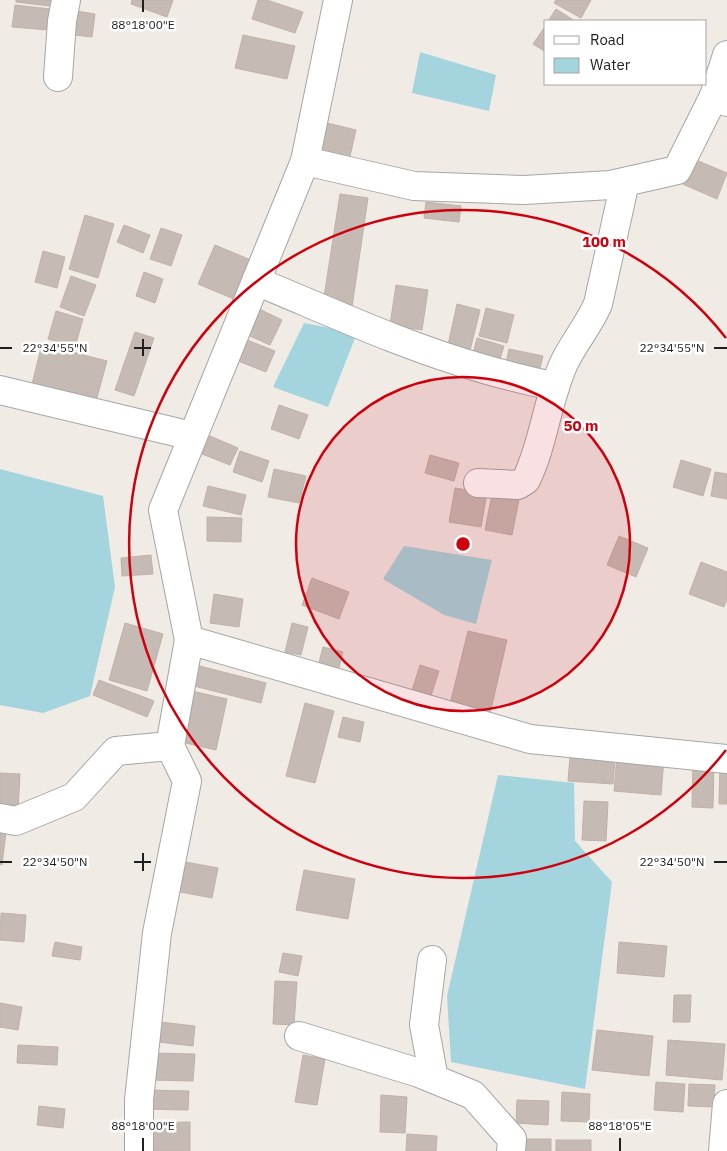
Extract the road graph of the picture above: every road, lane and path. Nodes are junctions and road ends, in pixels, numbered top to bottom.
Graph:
1 (66, 0) edge
2 (338, 0) edge
3 (727, 55) edge
4 (58, 77) dead end
5 (720, 99) edge
6 (305, 161) junction
7 (625, 182) junction
8 (256, 281) junction
9 (555, 387) junction
10 (0, 390) edge
11 (192, 436) junction
12 (478, 483) dead end
13 (189, 640) junction
14 (170, 746) junction
15 (727, 759) edge
16 (0, 818) edge
17 (432, 960) dead end
18 (299, 1036) dead end
19 (434, 1079) junction
20 (727, 1104) edge
21 (139, 1151) edge
22 (511, 1151) edge
23 (723, 1151) edge

1 - 4 street
2 - 6 street
3 - 5 street
5 - 7 street
6 - 7 street
6 - 8 street
7 - 9 street
8 - 9 street
8 - 11 street
9 - 12 street
10 - 11 street
11 - 13 street
13 - 14 street
13 - 15 street
14 - 16 street
14 - 21 street
17 - 19 street
18 - 19 street
19 - 22 street
20 - 23 street

